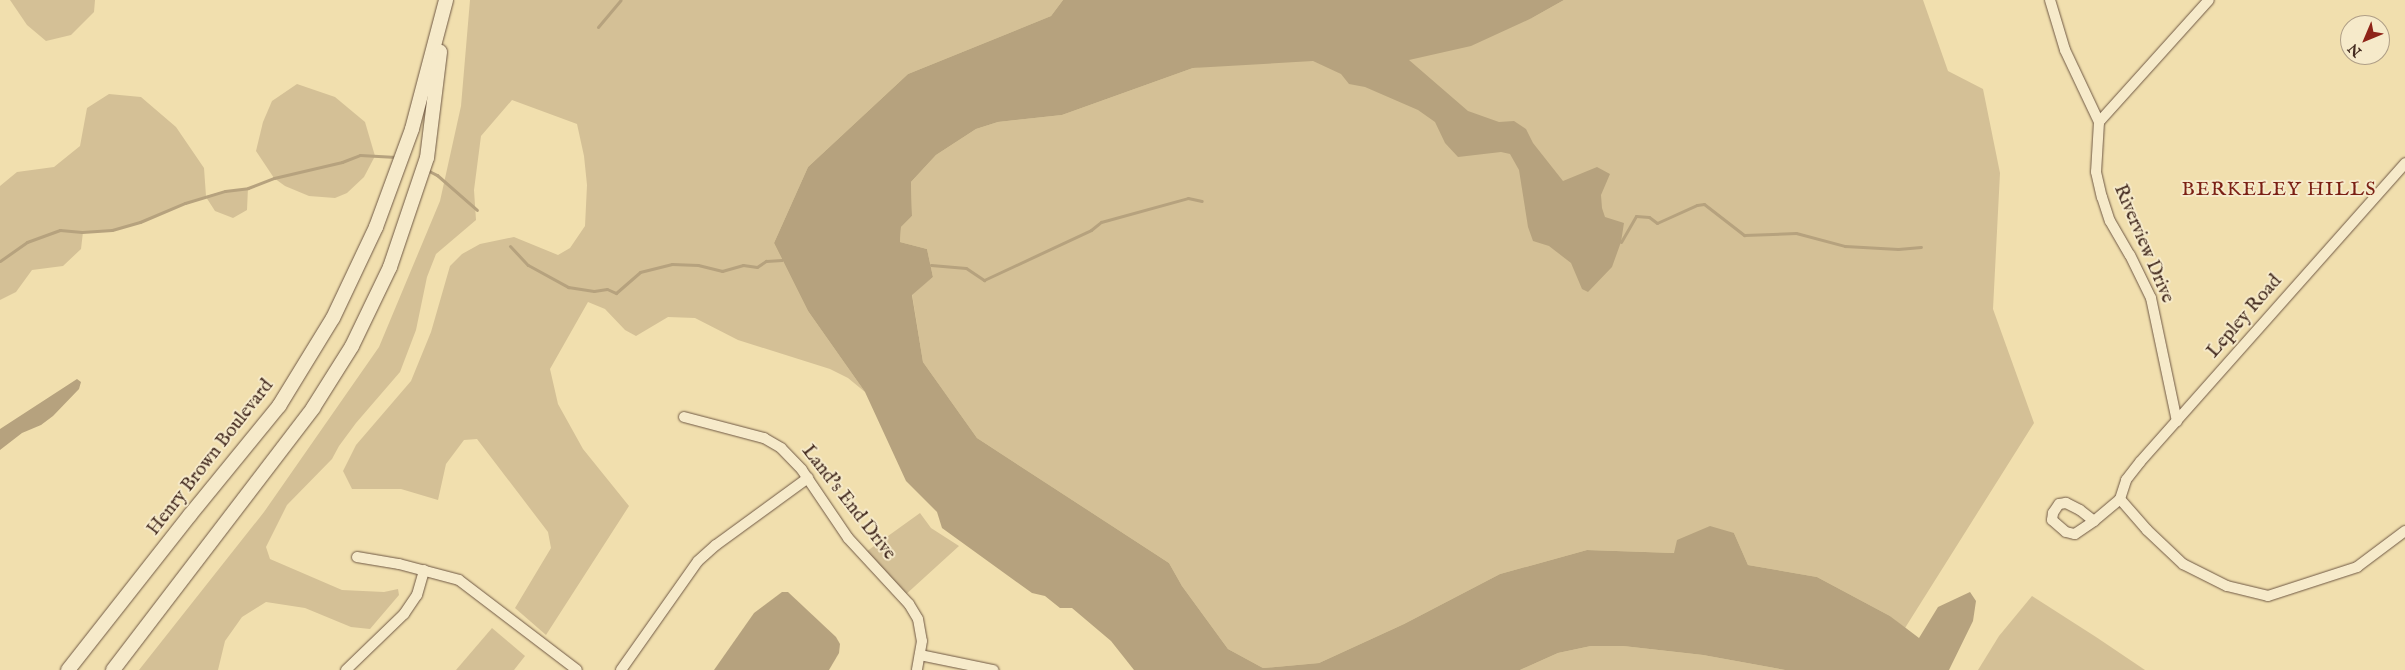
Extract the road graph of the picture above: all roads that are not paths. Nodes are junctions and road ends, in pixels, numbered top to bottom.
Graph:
1 (446, 0) edge
2 (2050, 0) edge
3 (2209, 0) edge
4 (2099, 122) junction
5 (2405, 163) edge
6 (684, 417) dead end
7 (2177, 421) junction
8 (808, 478) junction
9 (2120, 499) junction
10 (2094, 521) dead end
11 (2405, 531) edge
12 (357, 557) dead end
13 (424, 570) junction
14 (920, 655) junction
15 (68, 670) edge
16 (113, 670) edge
17 (346, 670) edge
18 (577, 670) edge
19 (621, 670) edge
20 (916, 670) edge
21 (993, 670) edge

1 - 15 main road, Henry Brown Boulevard
1 - 16 main road, Henry Brown Boulevard
2 - 4 street, Riverview Drive
3 - 4 street
4 - 7 street, Riverview Drive
5 - 7 street, Lepley Road
6 - 8 street, Land's End Drive
7 - 9 street, Lepley Road
8 - 14 street, Land's End Drive
8 - 19 street
9 - 10 street
9 - 11 street
12 - 13 street
13 - 17 street
13 - 18 street
14 - 20 street, Land's End Drive
14 - 21 street

